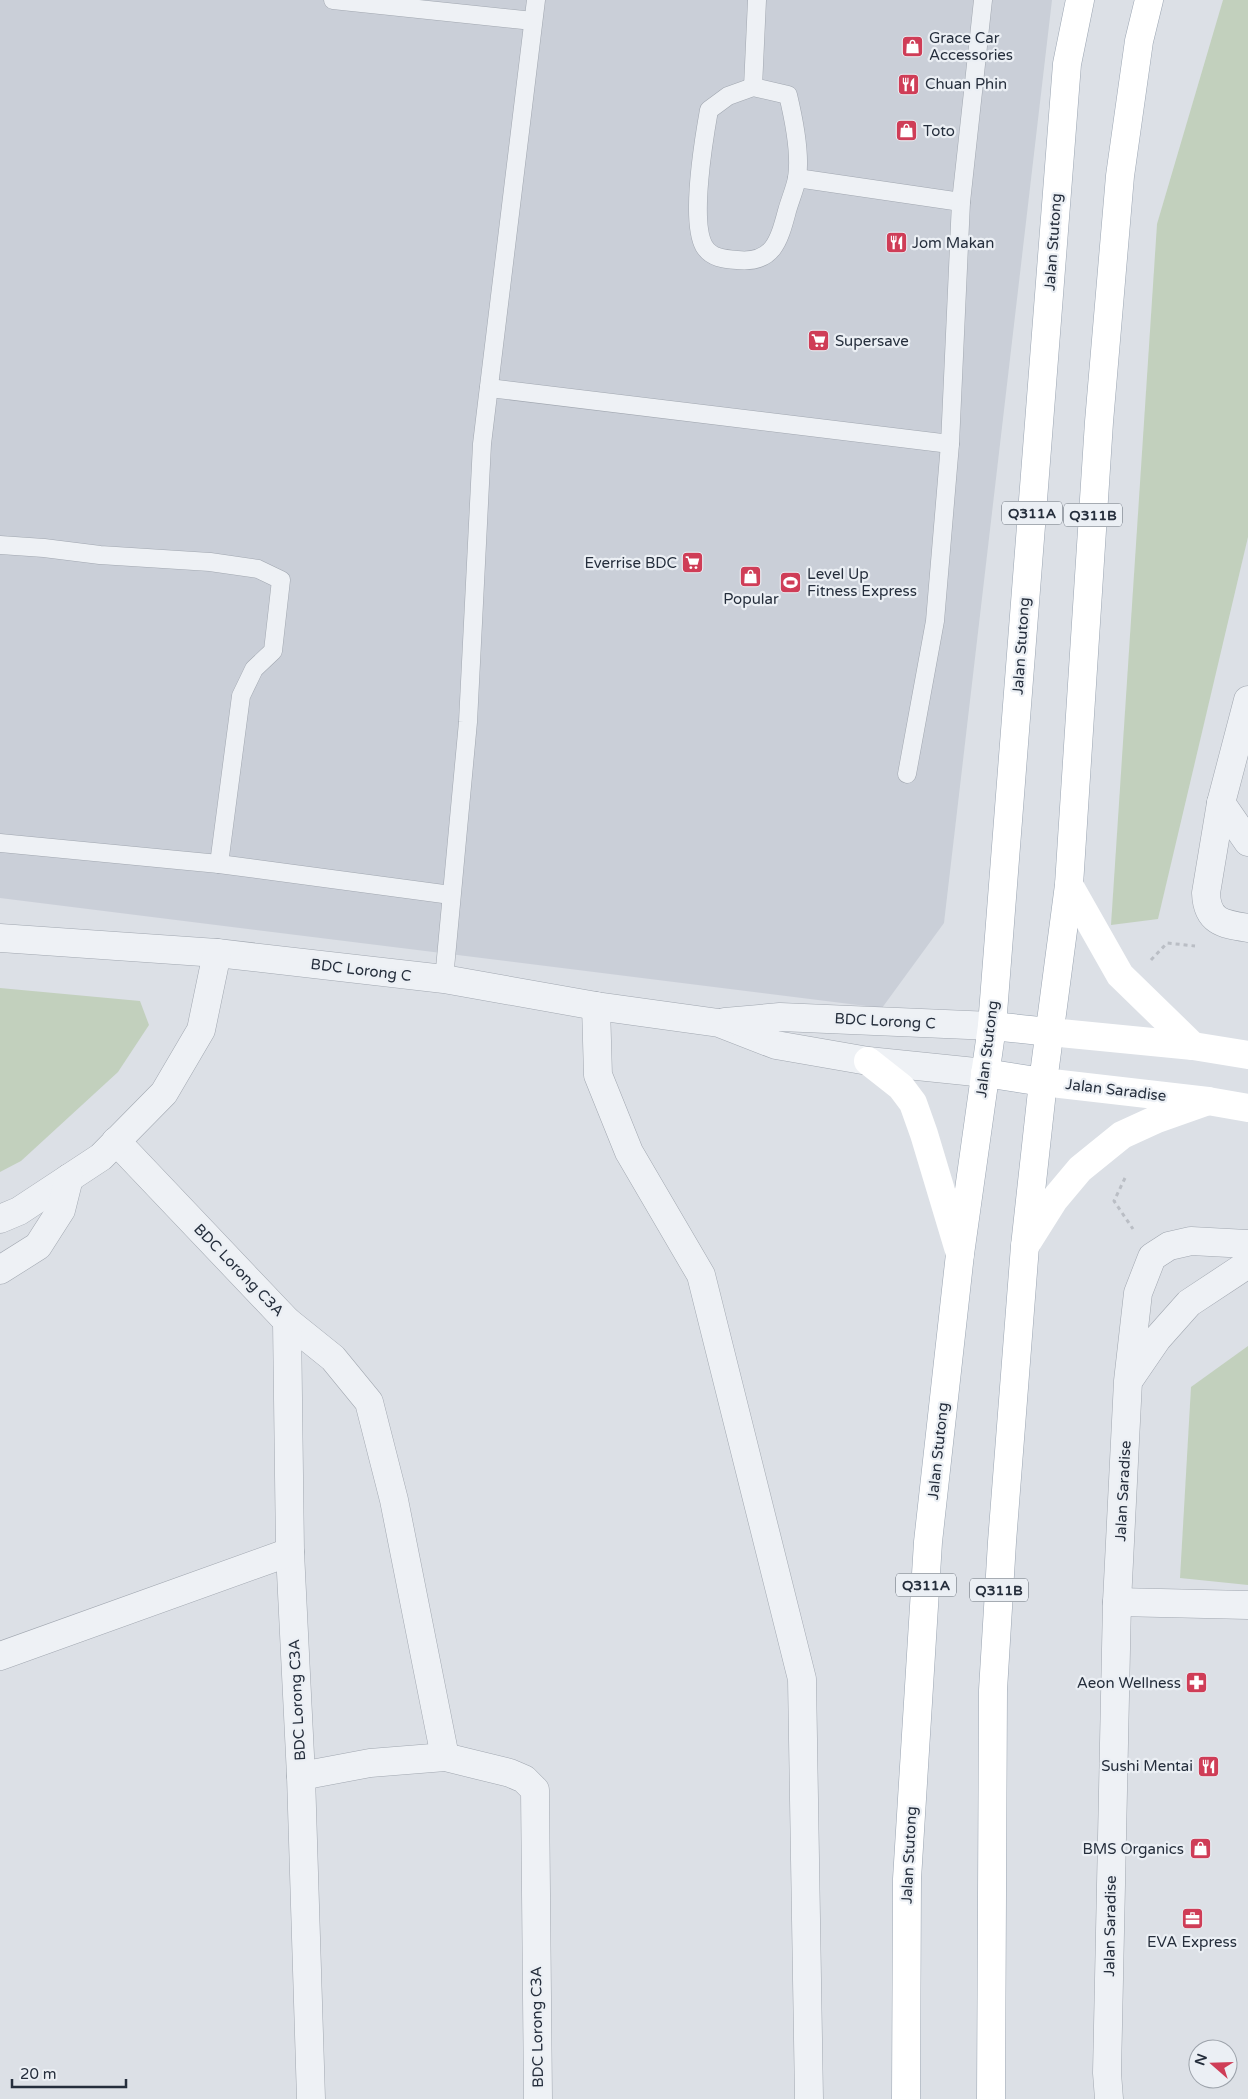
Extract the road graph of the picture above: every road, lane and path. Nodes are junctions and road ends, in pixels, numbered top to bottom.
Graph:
1 (334, 0) edge
2 (536, 0) edge
3 (757, 0) edge
4 (983, 0) edge
5 (1080, 0) edge
6 (1149, 0) edge
7 (533, 21) junction
8 (753, 87) junction
9 (797, 178) junction
10 (961, 202) junction
11 (489, 388) junction
12 (950, 444) junction
13 (0, 545) edge
14 (1248, 700) edge
15 (907, 774) dead end
16 (1221, 802) junction
17 (1248, 842) edge
18 (0, 843) edge
19 (219, 864) junction
20 (1069, 885) junction
21 (451, 895) junction
22 (1211, 914) junction
23 (1248, 928) edge
24 (0, 938) edge
25 (217, 953) junction
26 (444, 979) junction
27 (1130, 985) junction
28 (596, 1006) junction
29 (719, 1023) junction
30 (992, 1026) junction
31 (1050, 1032) junction
32 (1193, 1046) junction
33 (1248, 1055) edge
34 (868, 1061) junction
35 (985, 1073) junction
36 (1043, 1082) junction
37 (1208, 1101) junction
38 (1248, 1108) edge
39 (1122, 1135) junction
40 (116, 1141) junction
41 (69, 1178) junction
42 (0, 1219) edge
43 (1248, 1244) edge
44 (1025, 1246) junction
45 (960, 1254) junction
46 (1152, 1256) junction
47 (1248, 1264) edge
48 (0, 1270) edge
49 (287, 1321) junction
50 (1128, 1380) junction
51 (290, 1552) junction
52 (1117, 1602) junction
53 (1248, 1605) edge
54 (0, 1656) edge
55 (445, 1758) junction
56 (301, 1776) junction
57 (311, 2099) edge
58 (538, 2099) edge
59 (809, 2099) edge
60 (906, 2099) edge
61 (991, 2099) edge
62 (1109, 2099) edge

1 - 7 lane
2 - 7 lane
3 - 8 lane
4 - 10 lane
5 - 30 main road, Jalan Stutong / Q311A
6 - 20 main road, Q311B
7 - 11 lane
8 - 9 lane
8 - 9 lane
9 - 10 lane
10 - 12 lane
11 - 12 lane
11 - 21 lane
12 - 15 lane
13 - 19 lane
14 - 16 street
16 - 17 street
16 - 22 street
18 - 19 lane
19 - 21 lane
20 - 27 main road
20 - 31 main road, Q311B
21 - 26 lane
22 - 23 street
22 - 27 path
24 - 25 street, BDC Lorong C
25 - 26 street, BDC Lorong C
25 - 40 street
26 - 28 street, BDC Lorong C
27 - 32 main road
28 - 29 street, BDC Lorong C
28 - 59 street
29 - 30 street, BDC Lorong C
29 - 34 street, BDC Lorong C
30 - 31 main road, BDC Lorong C
30 - 35 main road, Jalan Stutong / Q311A
31 - 32 main road
31 - 36 main road, Q311B
32 - 33 main road
34 - 35 street, BDC Lorong C
34 - 45 main road
35 - 36 main road, BDC Lorong C
35 - 45 main road, Jalan Stutong / Q311A
36 - 37 main road, Jalan Saradise
36 - 44 main road, Q311B
37 - 38 main road, Jalan Saradise
37 - 39 main road
39 - 44 main road
39 - 46 path
40 - 41 street
40 - 49 street, BDC Lorong C3A
41 - 42 street
41 - 48 street
43 - 46 street
44 - 61 main road, Q311B
45 - 60 main road, Jalan Stutong / Q311A
46 - 50 street, Jalan Saradise
47 - 50 street
49 - 51 street, BDC Lorong C3A
49 - 55 street
50 - 52 street, Jalan Saradise
51 - 54 street
51 - 56 street, BDC Lorong C3A
52 - 53 street
52 - 62 street, Jalan Saradise
55 - 56 street, BDC Lorong C3A
55 - 58 street, BDC Lorong C3A
56 - 57 street

